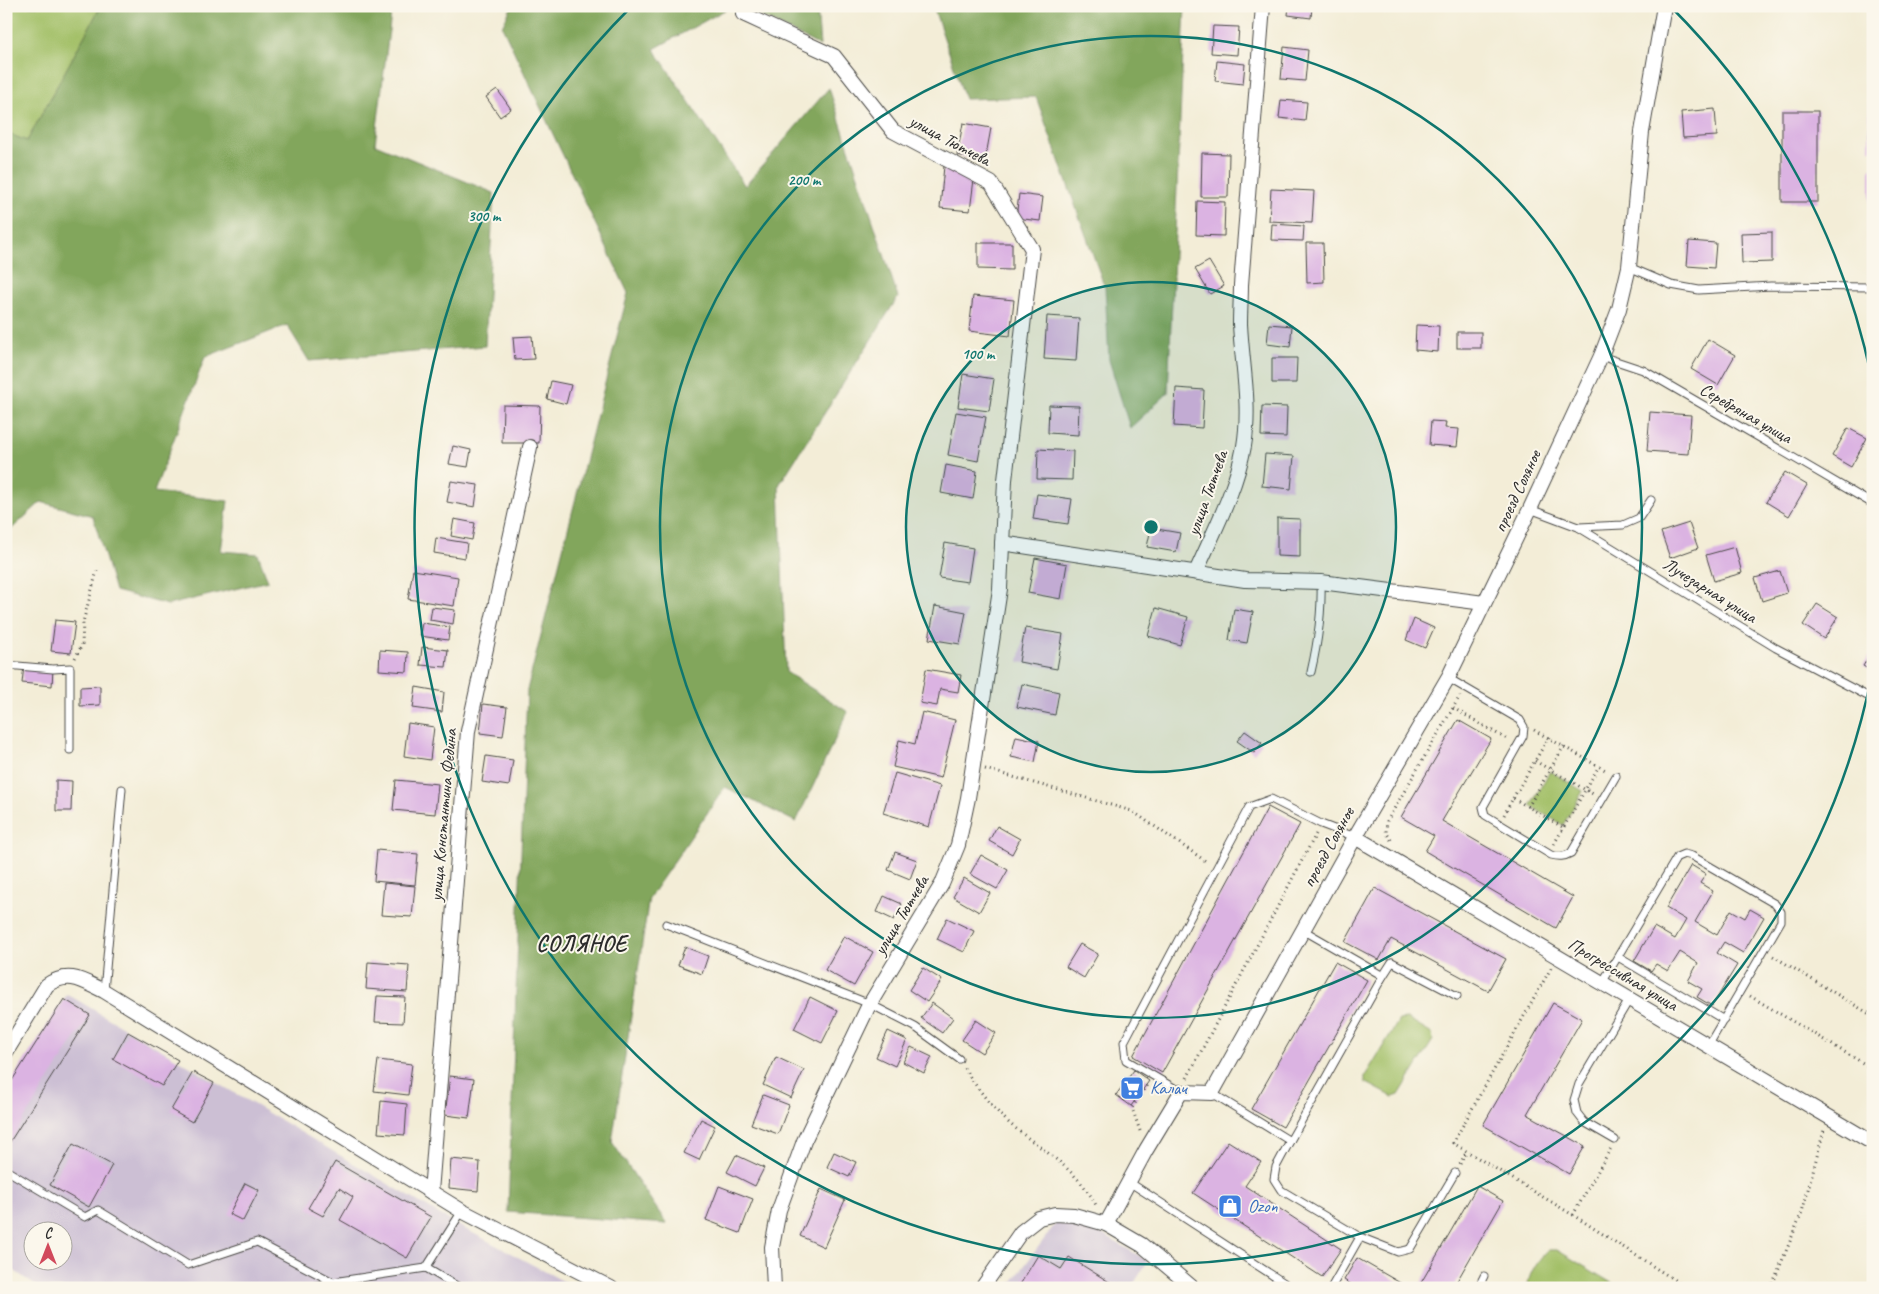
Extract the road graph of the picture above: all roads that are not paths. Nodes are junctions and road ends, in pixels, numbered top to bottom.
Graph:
1 (1263, 6) edge
2 (1664, 6) edge
3 (744, 14) dead end
4 (1629, 267) junction
5 (1873, 287) edge
6 (1601, 356) junction
7 (530, 447) dead end
8 (1651, 500) dead end
9 (1873, 504) edge
10 (1530, 509) junction
11 (1578, 527) junction
12 (1002, 543) junction
13 (1196, 572) junction
14 (1321, 582) junction
15 (1484, 603) junction
16 (6, 666) edge
17 (1311, 672) dead end
18 (1448, 678) junction
19 (1873, 699) edge
20 (70, 750) dead end
21 (1616, 776) road end
22 (122, 789) dead end
23 (1355, 837) junction
24 (666, 924) dead end
25 (1303, 930) junction
26 (1618, 958) junction
27 (1383, 976) junction
28 (1602, 983) junction
29 (104, 991) junction
30 (1457, 996) dead end
31 (1629, 1000) junction
32 (870, 1004) junction
33 (1724, 1020) junction
34 (1708, 1046) junction
35 (6, 1052) edge
36 (959, 1059) road end
37 (1181, 1092) junction
38 (1212, 1093) junction
39 (1615, 1140) road end
40 (1290, 1141) junction
41 (1873, 1143) edge
42 (6, 1170) edge
43 (1454, 1173) dead end
44 (1129, 1182) junction
45 (430, 1192) junction
46 (462, 1210) junction
47 (1106, 1224) junction
48 (1360, 1237) junction
49 (426, 1268) junction
50 (1484, 1276) dead end
51 (333, 1282) junction
52 (308, 1288) edge
53 (460, 1288) edge
54 (611, 1288) edge
55 (774, 1288) edge
56 (982, 1288) edge
57 (1193, 1288) edge
58 (1292, 1288) edge
59 (1331, 1288) edge
60 (1478, 1288) edge

1 - 13 street, улица Тютчева
2 - 4 street, проезд Соляное
3 - 12 street, улица Тютчева
4 - 5 lane
4 - 6 street, проезд Соляное
6 - 9 lane, Серебряная улица
6 - 10 street, проезд Соляное
7 - 45 street, улица Константина Федина
8 - 11 lane
10 - 11 lane, Лучезарная улица
10 - 15 street, проезд Соляное
11 - 19 lane, Лучезарная улица
12 - 13 street
12 - 32 street, улица Тютчева
13 - 14 street
14 - 15 street
14 - 17 lane
15 - 18 street, проезд Соляное
16 - 20 lane
18 - 21 lane
18 - 23 street, проезд Соляное
22 - 29 lane
23 - 25 street, проезд Соляное
23 - 28 street, Прогрессивная улица
23 - 37 lane
24 - 32 lane
25 - 27 lane
25 - 38 street, проезд Соляное
26 - 28 lane
26 - 33 lane
26 - 33 lane
27 - 30 lane
27 - 40 lane
28 - 31 street, Прогрессивная улица
29 - 35 street
29 - 45 street
31 - 34 street, Прогрессивная улица
31 - 39 lane
32 - 36 lane
32 - 55 street, улица Тютчева
33 - 34 lane
34 - 41 street, Прогрессивная улица
37 - 38 street
37 - 44 street
38 - 40 lane
40 - 48 lane
42 - 51 lane
43 - 48 lane
44 - 47 street
44 - 58 lane
45 - 46 street
46 - 49 lane
46 - 54 street
47 - 56 street
47 - 57 street
48 - 59 lane
49 - 51 lane
49 - 53 lane
50 - 60 lane
51 - 52 lane

